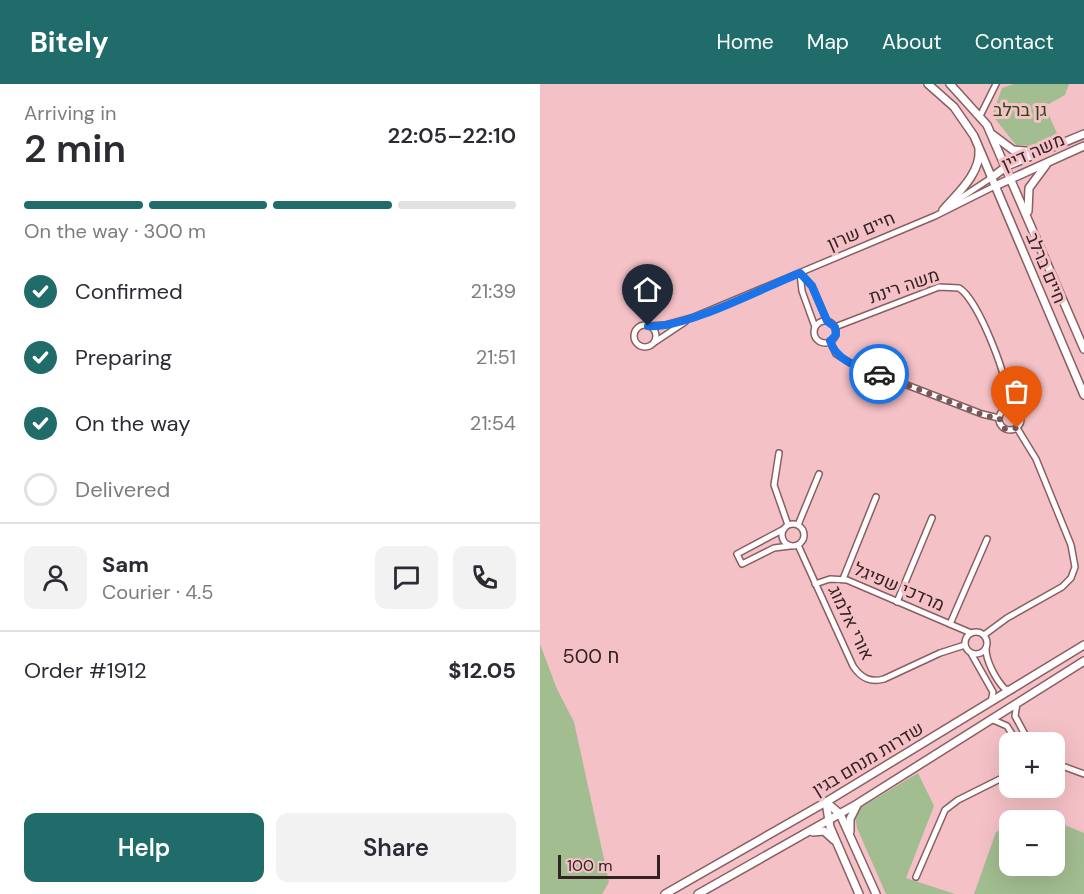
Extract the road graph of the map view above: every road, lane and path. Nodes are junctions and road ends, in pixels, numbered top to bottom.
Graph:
1 (928, 84) edge
2 (950, 84) edge
3 (996, 84) edge
4 (980, 116) junction
5 (991, 134) junction
6 (1084, 134) edge
7 (974, 136) junction
8 (1084, 146) edge
9 (1044, 151) junction
10 (1049, 162) junction
11 (1007, 166) junction
12 (991, 178) junction
13 (1012, 178) junction
14 (995, 186) junction
15 (942, 210) junction
16 (935, 216) junction
17 (1028, 216) junction
18 (800, 273) junction
19 (694, 317) junction
20 (827, 321) junction
21 (648, 326) junction
22 (815, 327) junction
23 (835, 327) junction
24 (830, 341) junction
25 (654, 343) junction
26 (1084, 349) edge
27 (1084, 395) edge
28 (1010, 408) junction
29 (999, 418) junction
30 (1017, 428) junction
31 (779, 453) dead end
32 (819, 474) dead end
33 (876, 497) dead end
34 (932, 518) dead end
35 (798, 525) junction
36 (786, 527) junction
37 (987, 539) dead end
38 (798, 545) junction
39 (790, 546) junction
40 (843, 579) junction
41 (815, 584) junction
42 (897, 602) junction
43 (950, 624) junction
44 (971, 633) junction
45 (984, 635) junction
46 (965, 645) junction
47 (1084, 645) edge
48 (986, 649) junction
49 (971, 654) junction
50 (1084, 661) edge
51 (1013, 689) junction
52 (1019, 700) junction
53 (991, 703) junction
54 (989, 720) junction
55 (1010, 732) edge
56 (1024, 732) edge
57 (1065, 767) edge
58 (1084, 774) edge
59 (999, 780) edge
60 (826, 802) junction
61 (857, 804) junction
62 (840, 814) junction
63 (828, 821) junction
64 (807, 833) junction
65 (851, 837) junction
66 (838, 843) junction
67 (916, 877) dead end
68 (665, 894) edge
69 (698, 894) edge
70 (859, 894) edge
71 (876, 894) edge

1 - 7 street, חיים ברלב
2 - 4 street, חיים ברלב
3 - 4 street
4 - 5 street, חיים ברלב
5 - 9 street
5 - 11 street, חיים ברלב
6 - 9 street, משה דיין
7 - 12 street, חיים ברלב
7 - 15 street
8 - 10 street, משה דיין
9 - 11 street, משה דיין
10 - 13 street, משה דיין
10 - 17 street
11 - 12 street, משה דיין
11 - 13 street, חיים ברלב
12 - 14 street, חיים ברלב
12 - 15 street, חיים שרון
13 - 14 street, משה דיין
13 - 17 street, חיים ברלב
14 - 16 street, חיים שרון
14 - 27 street, חיים ברלב
15 - 16 street, חיים שרון
16 - 18 street, חיים שרון
17 - 26 street, חיים ברלב
18 - 19 street, חיים שרון
18 - 20 street
18 - 22 street
19 - 21 street, חיים שרון
19 - 25 street, חיים שרון
20 - 22 street
20 - 23 street
21 - 25 street
21 - 25 street
22 - 24 street
23 - 24 street
23 - 28 street, משה רינת
24 - 29 street
28 - 29 street
28 - 30 street
29 - 30 street
30 - 45 street
31 - 36 street
32 - 35 street
33 - 40 street
34 - 42 street
35 - 36 street
35 - 38 street
36 - 39 street
36 - 39 street
37 - 43 street
38 - 39 street
38 - 41 street, אורי אלמוג
40 - 41 street, מרדכי שפיגל
40 - 42 street, מרדכי שפיגל
41 - 46 street, אורי אלמוג
42 - 43 street, מרדכי שפיגל
43 - 44 street, מרדכי שפיגל
44 - 45 street
44 - 46 street
45 - 48 street
46 - 49 street
47 - 51 street, שדרות מנחם בגין
48 - 49 street
48 - 51 street
49 - 53 street
50 - 52 street, שדרות מנחם בגין
51 - 53 street, שדרות מנחם בגין
52 - 54 street, שדרות מנחם בגין
52 - 56 street
53 - 60 street, שדרות מנחם בגין
54 - 55 street
54 - 61 street, שדרות מנחם בגין
57 - 58 street
59 - 67 street
60 - 62 street
60 - 63 street
60 - 68 street, שדרות מנחם בגין
61 - 62 street, שדרות מנחם בגין
61 - 65 street
62 - 63 street, שדרות מנחם בגין
62 - 65 street
63 - 64 street, שדרות מנחם בגין
63 - 66 street
64 - 66 street
64 - 69 street, שדרות מנחם בגין
65 - 71 street
66 - 70 street

